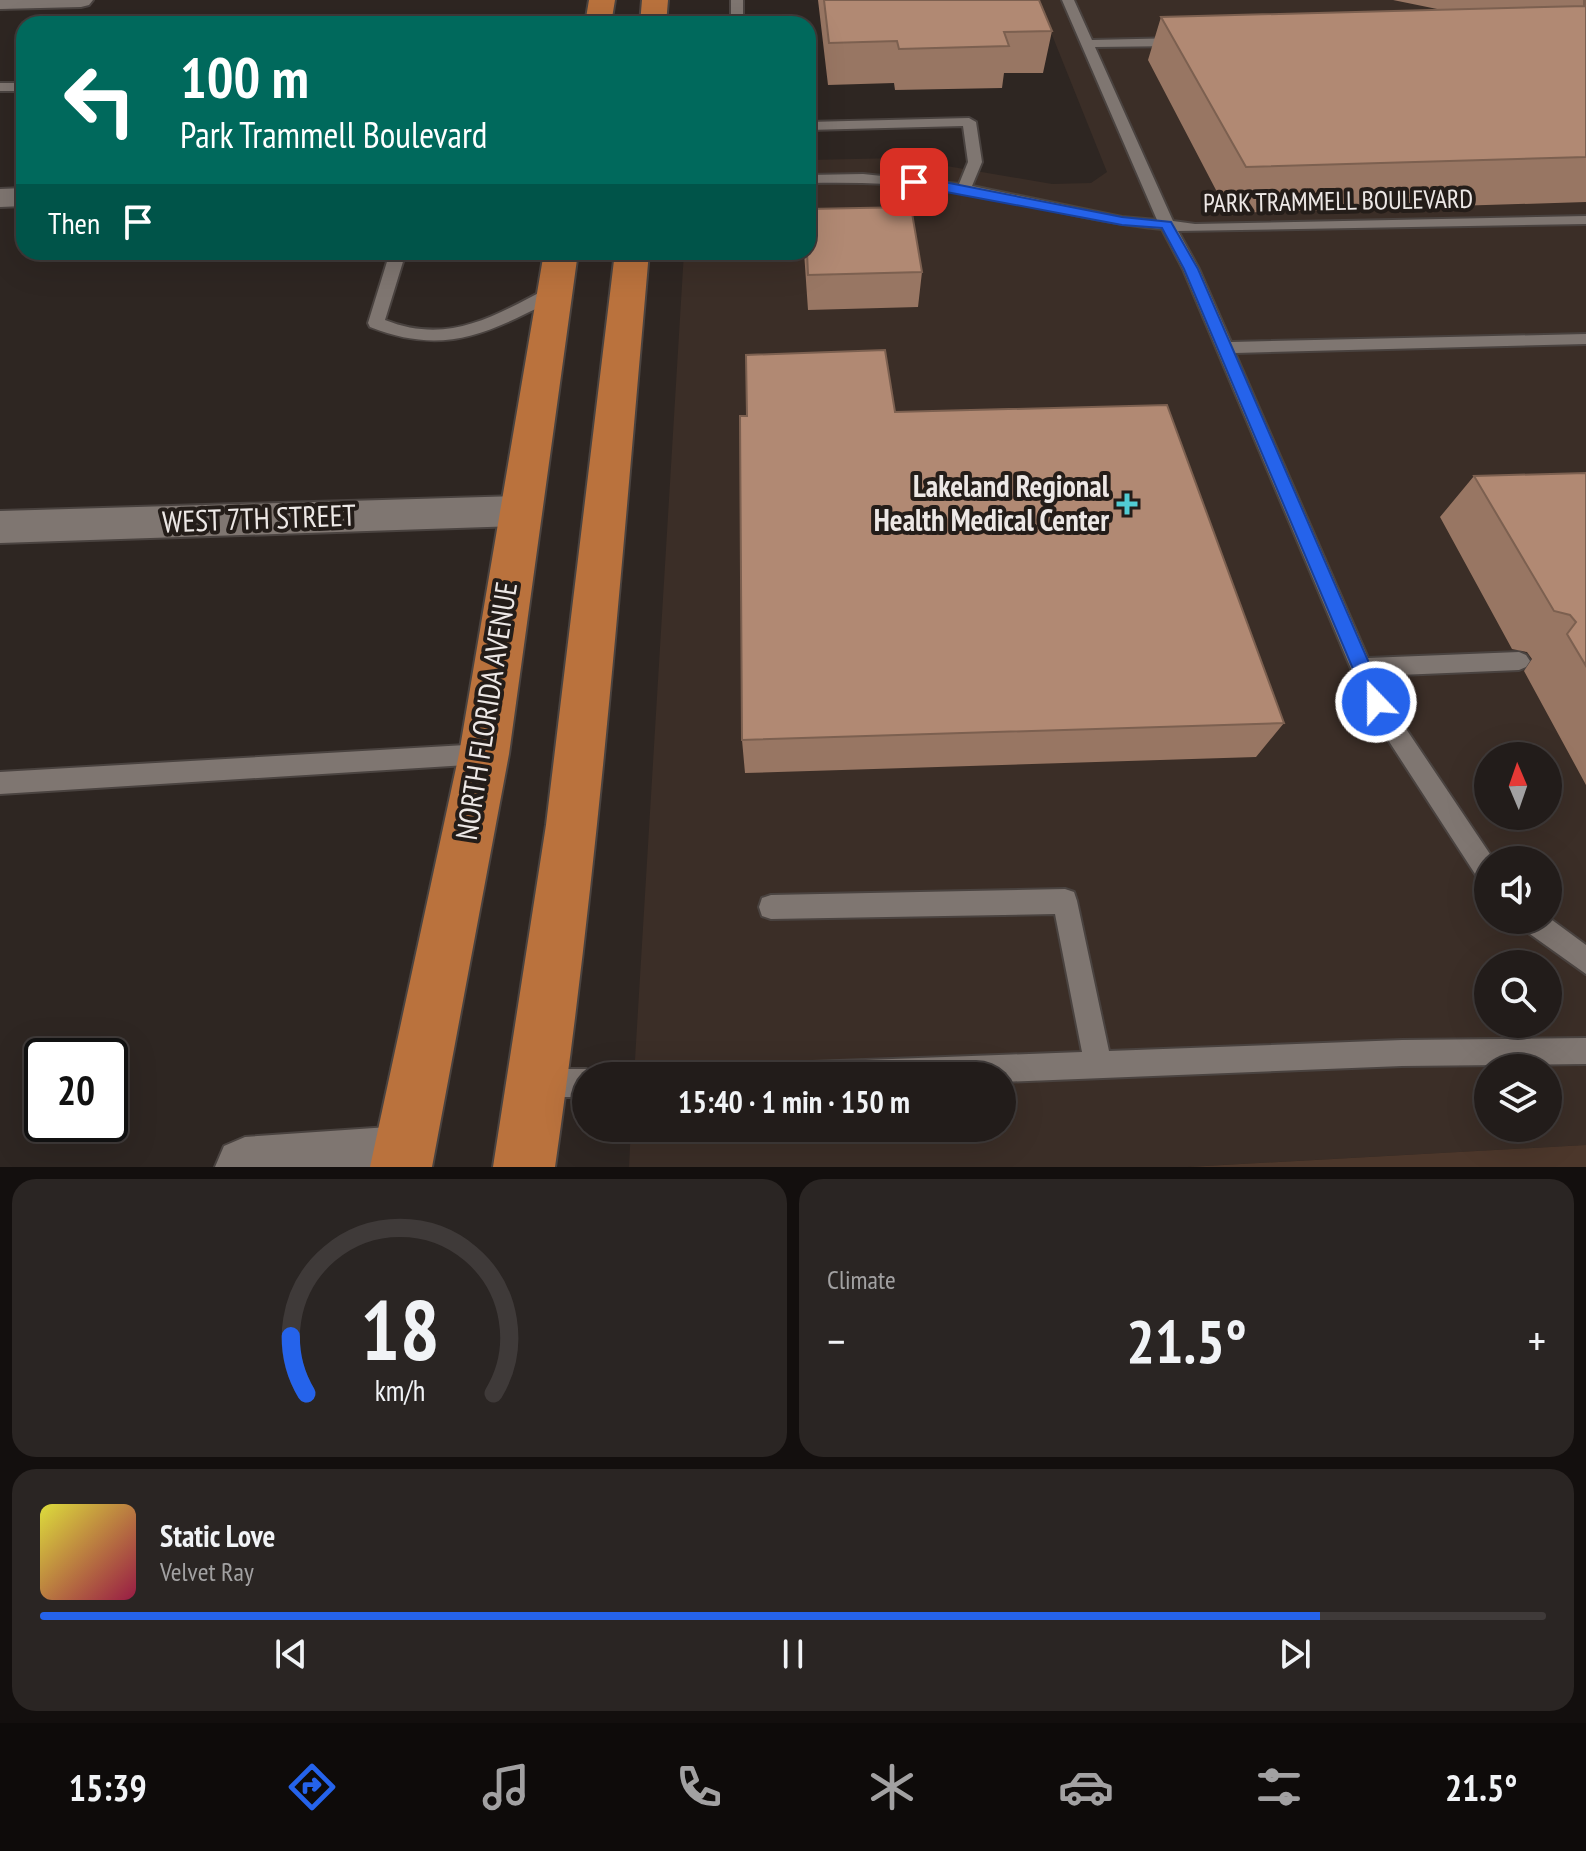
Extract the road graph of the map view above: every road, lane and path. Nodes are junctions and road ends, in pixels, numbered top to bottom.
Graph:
1 (81, 0) edge
2 (1068, 0) edge
3 (0, 2) edge
4 (1193, 42) edge
5 (1088, 44) junction
6 (816, 126) edge
7 (816, 179) edge
8 (964, 189) junction
9 (1586, 220) edge
10 (1167, 225) junction
11 (396, 260) edge
12 (631, 260) edge
13 (557, 272) edge
14 (1586, 339) edge
15 (1226, 348) junction
16 (519, 511) junction
17 (0, 527) edge
18 (1519, 661) dead end
19 (1362, 667) junction
20 (484, 754) junction
21 (0, 783) edge
22 (1474, 851) edge
23 (771, 907) dead end
24 (1550, 934) edge
25 (1586, 961) edge
26 (1586, 1051) edge
27 (1098, 1065) junction
28 (1016, 1068) edge
29 (562, 1083) edge
30 (402, 1162) edge
31 (245, 1167) edge
32 (524, 1167) edge

1 - 3 street
2 - 5 lane
4 - 5 lane
5 - 10 lane
6 - 8 lane
7 - 8 lane, PARK TRAMMELL BOULEVARD
8 - 10 lane, PARK TRAMMELL BOULEVARD
9 - 10 lane, PARK TRAMMELL BOULEVARD
10 - 15 lane
11 - 13 lane
12 - 29 main road
13 - 16 main road, NORTH FLORIDA AVENUE
14 - 15 lane
15 - 19 lane
16 - 17 street, WEST 7TH STREET
16 - 20 main road, NORTH FLORIDA AVENUE
18 - 19 lane
19 - 22 lane
20 - 21 lane
20 - 30 main road, NORTH FLORIDA AVENUE
23 - 27 lane
24 - 25 lane
26 - 27 lane
27 - 28 lane
29 - 32 main road
30 - 31 street

